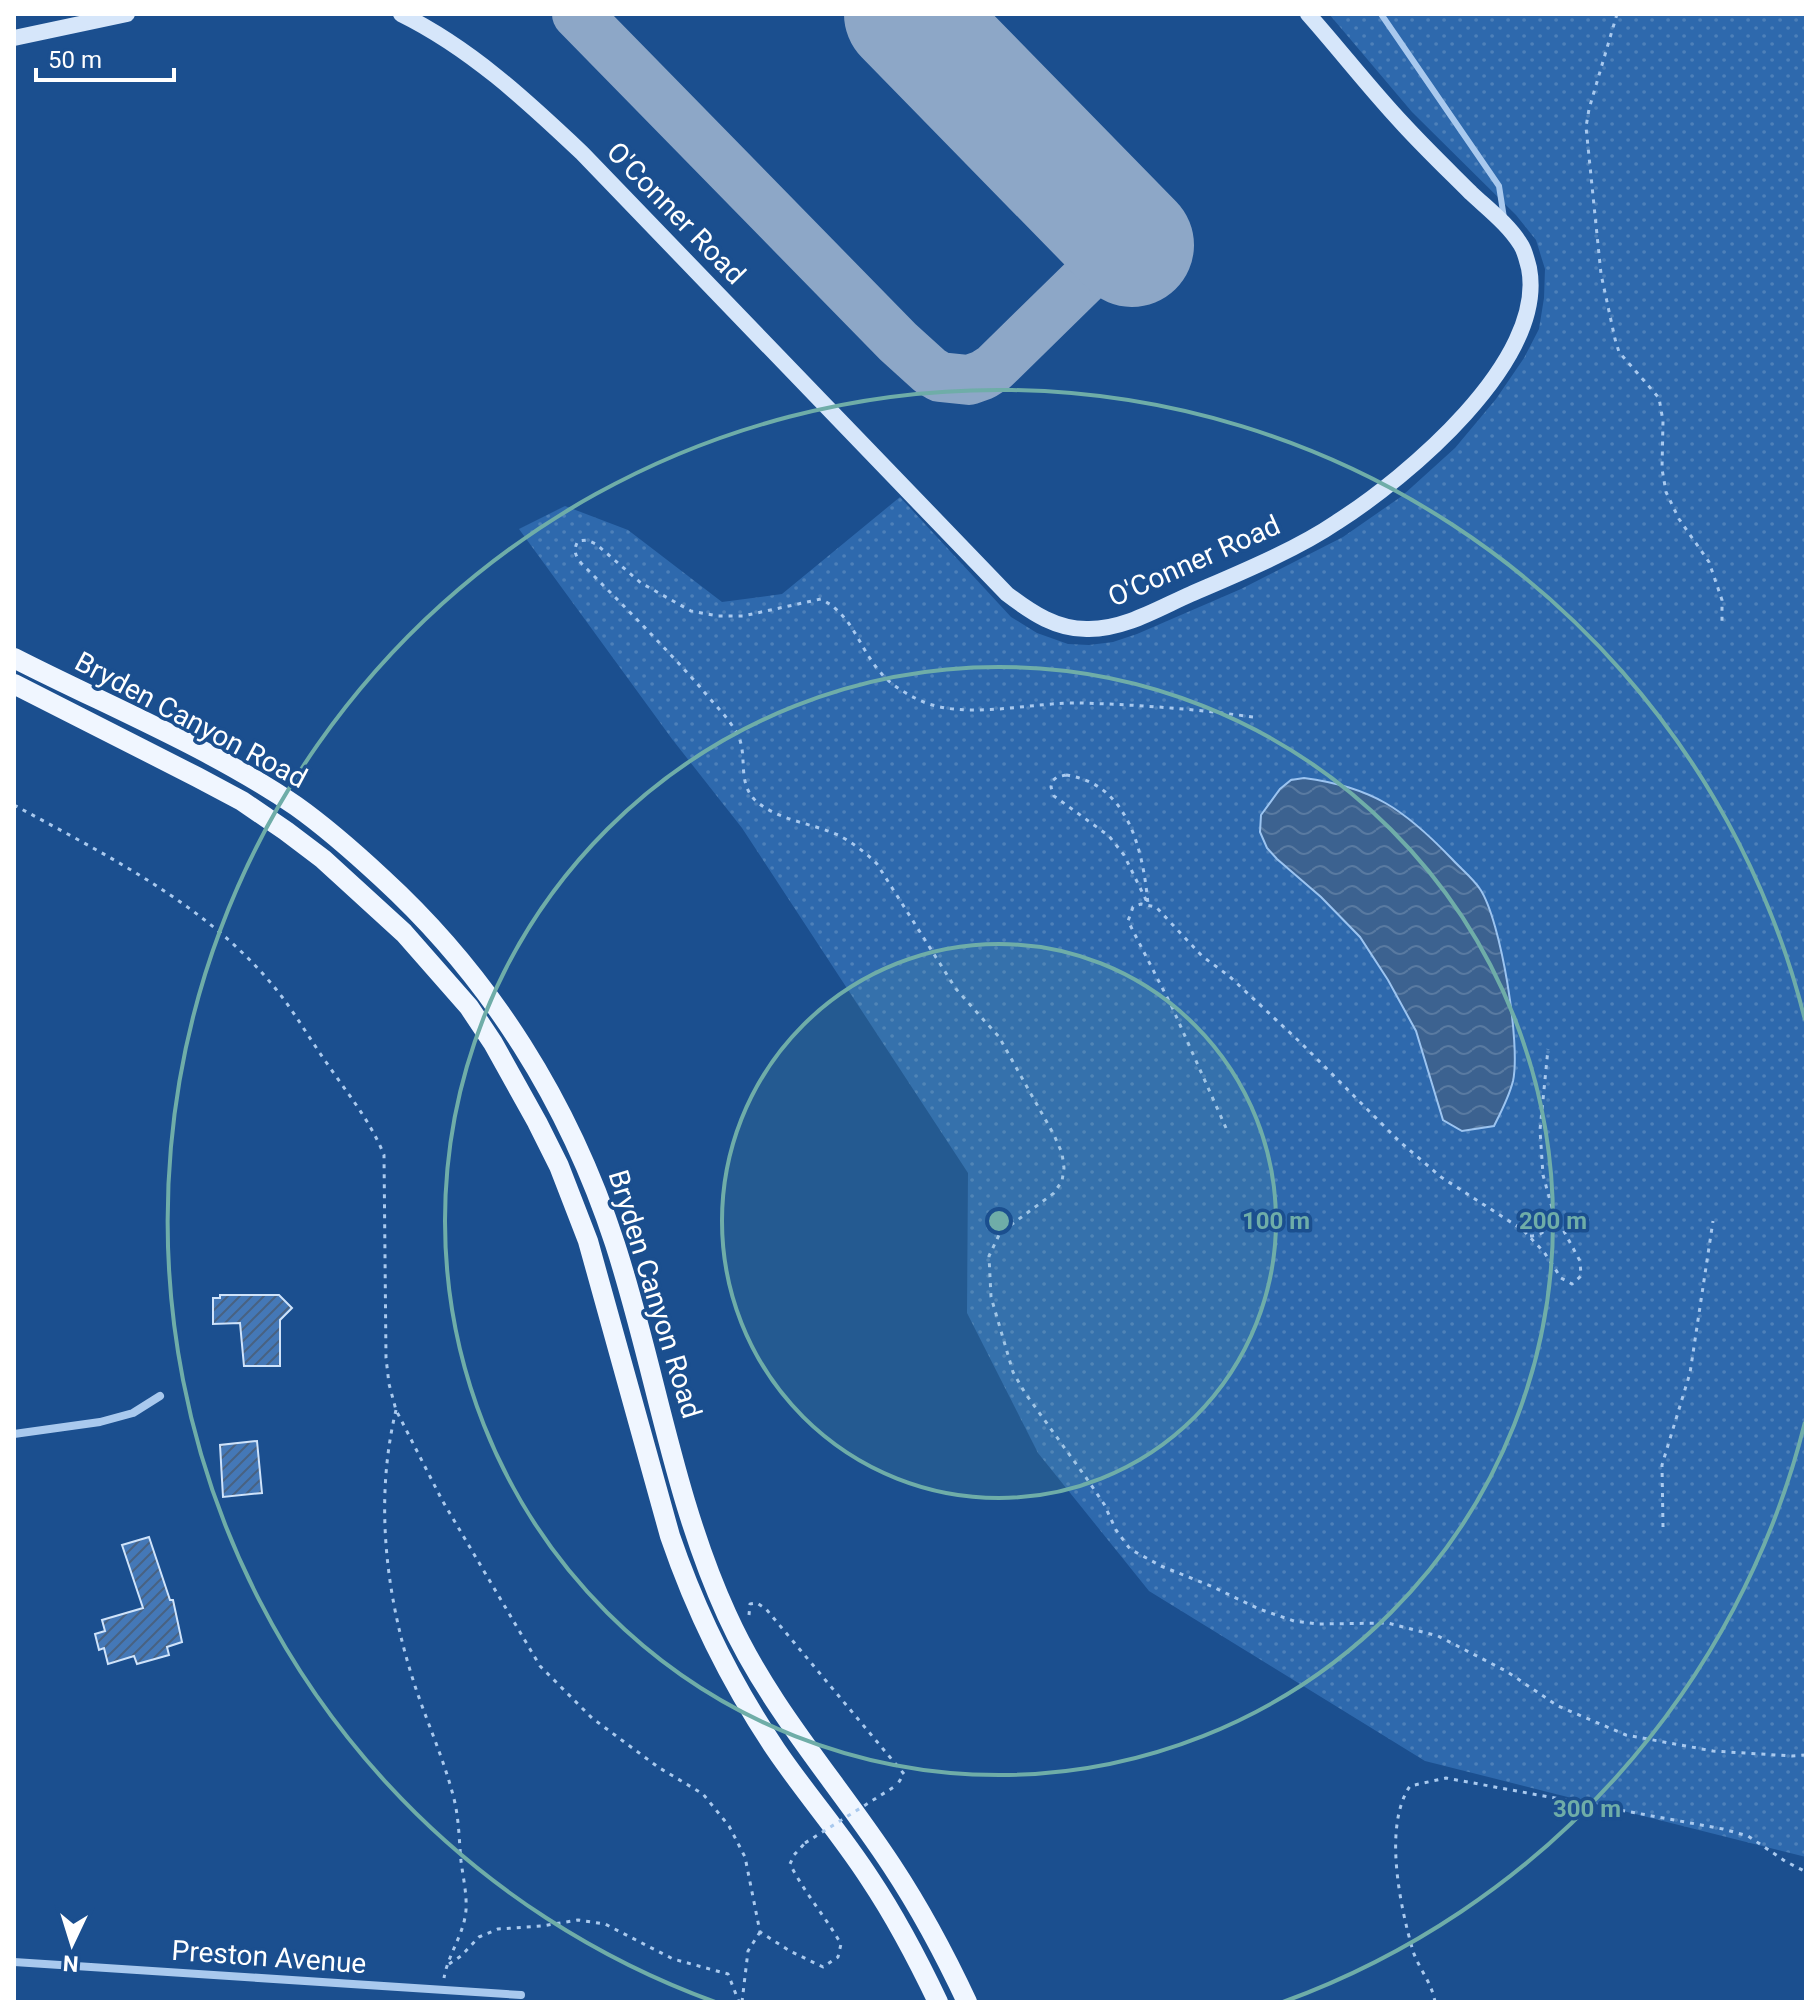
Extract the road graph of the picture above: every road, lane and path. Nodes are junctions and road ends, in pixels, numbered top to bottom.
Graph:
1 (127, 14) edge
2 (401, 14) edge
3 (1308, 14) edge
4 (1381, 14) edge
5 (1617, 14) edge
6 (14, 38) edge
7 (1505, 225) junction
8 (1722, 624) dead end
9 (14, 658) edge
10 (14, 684) edge
11 (1253, 717) dead end
12 (14, 805) edge
13 (1148, 904) junction
14 (1548, 1049) dead end
15 (1226, 1128) dead end
16 (1554, 1213) junction
17 (1713, 1221) dead end
18 (1530, 1236) junction
19 (160, 1396) dead end
20 (396, 1410) junction
21 (14, 1434) edge
22 (1663, 1527) dead end
23 (752, 1623) dead end
24 (1806, 1755) edge
25 (867, 1802) dead end
26 (876, 1814) dead end
27 (1806, 1872) edge
28 (760, 1932) junction
29 (14, 1962) edge
30 (446, 1966) junction
31 (442, 1990) junction
32 (521, 1995) dead end
33 (740, 2002) edge
34 (938, 2002) edge
35 (967, 2002) edge
36 (1435, 2002) edge

1 - 6 street
2 - 7 street, O'Conner Road
3 - 7 street, O'Conner Road
4 - 7 lane
5 - 8 path
9 - 35 main road, Bryden Canyon Road
10 - 34 main road, Bryden Canyon Road
11 - 24 path
12 - 20 path
13 - 13 path
13 - 15 path
13 - 18 path
14 - 16 path
16 - 18 path
16 - 18 path
17 - 22 path
19 - 21 street
20 - 28 path
20 - 30 path
23 - 28 path, bridge
25 - 26 path
27 - 36 path
28 - 33 path
29 - 31 street, Preston Avenue
30 - 31 path
30 - 33 path
31 - 32 street, Preston Avenue

